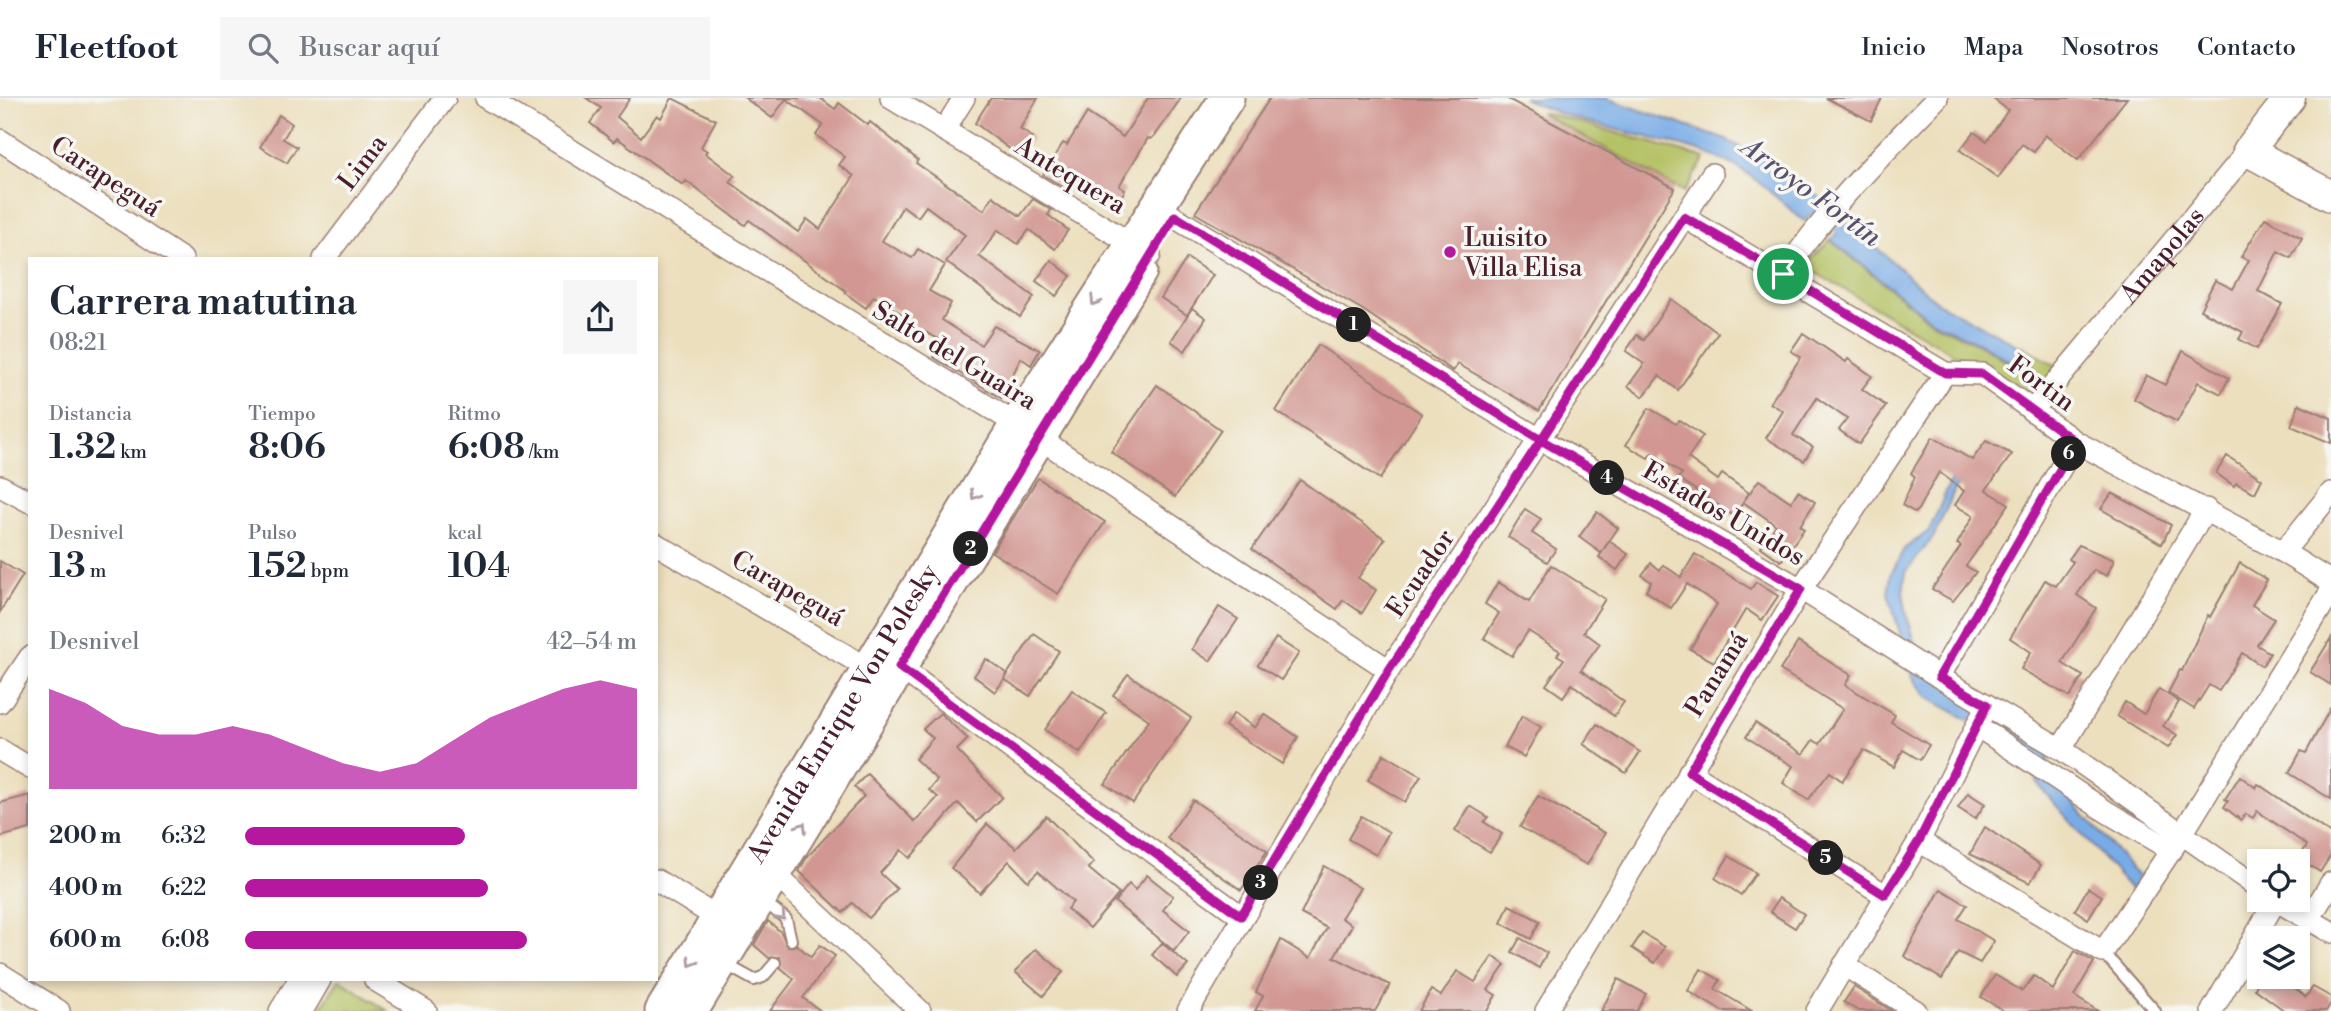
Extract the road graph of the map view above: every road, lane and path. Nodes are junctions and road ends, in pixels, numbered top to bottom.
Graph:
1 (445, 98) edge
2 (486, 98) edge
3 (891, 98) edge
4 (964, 98) edge
5 (1227, 98) edge
6 (1251, 98) edge
7 (1937, 98) edge
8 (2290, 98) edge
9 (944, 130) junction
10 (0, 140) edge
11 (2248, 151) junction
12 (1712, 174) dead end
13 (2331, 196) edge
14 (1166, 211) junction
15 (1684, 217) junction
16 (1140, 249) junction
17 (179, 257) edge
18 (326, 257) edge
19 (1783, 274) junction
20 (1945, 373) junction
21 (2032, 411) junction
22 (1027, 432) junction
23 (1541, 440) junction
24 (2076, 442) junction
25 (0, 486) edge
26 (2331, 493) edge
27 (28, 501) edge
28 (2206, 509) junction
29 (658, 545) edge
30 (2283, 552) junction
31 (2331, 582) edge
32 (1801, 589) junction
33 (2331, 591) edge
34 (28, 660) edge
35 (1389, 670) junction
36 (887, 673) junction
37 (1939, 677) junction
38 (0, 702) edge
39 (1987, 705) junction
40 (1977, 726) junction
41 (2061, 749) junction
42 (0, 750) edge
43 (28, 767) edge
44 (1689, 772) junction
45 (1919, 841) junction
46 (2177, 842) junction
47 (658, 881) edge
48 (2247, 881) edge
49 (2331, 883) edge
50 (767, 886) junction
51 (1885, 895) junction
52 (2269, 912) edge
53 (2297, 912) edge
54 (1241, 916) junction
55 (2309, 919) junction
56 (729, 924) junction
57 (2331, 932) edge
58 (791, 940) dead end
59 (2103, 952) junction
60 (721, 961) junction
61 (775, 962) dead end
62 (1844, 965) junction
63 (0, 974) edge
64 (298, 981) edge
65 (319, 981) edge
66 (376, 981) edge
67 (59, 1011) edge
68 (280, 1011) edge
69 (302, 1011) edge
70 (426, 1011) edge
71 (662, 1011) edge
72 (691, 1011) edge
73 (920, 1011) edge
74 (1188, 1011) edge
75 (1546, 1011) edge
76 (1817, 1011) edge
77 (1916, 1011) edge
78 (2155, 1011) edge
79 (2212, 1011) edge

1 - 18 street, Lima
2 - 22 street, Salto del Guaira
3 - 9 street, Antequera
4 - 9 street
5 - 14 main road, Avenida Enrique Von Polesky
6 - 14 main road, Avenida Enrique Von Polesky
7 - 19 street
8 - 11 street, Amapolas
9 - 16 street, Antequera
10 - 17 street, Carapeguá
11 - 13 street
11 - 21 street, Amapolas
12 - 15 street, Ecuador
14 - 16 main road, Avenida Enrique Von Polesky
14 - 23 street, Estados Unidos
15 - 19 street, Fortin
15 - 23 street, Ecuador
16 - 22 main road, Avenida Enrique Von Polesky
19 - 20 street, Fortin
20 - 21 street, Fortin
20 - 32 street, Panamá
21 - 24 street, Fortin
22 - 35 street, Salto del Guaira
22 - 36 main road, Avenida Enrique Von Polesky
23 - 32 street, Estados Unidos
23 - 35 street, Ecuador
24 - 28 street, Fortin
24 - 37 street
25 - 27 street
26 - 30 street
28 - 30 street, Fortin
28 - 41 street
29 - 36 street, Carapeguá
30 - 31 street, Fortin
32 - 37 street, Estados Unidos
32 - 44 street, Panamá
33 - 46 street
34 - 38 street
35 - 54 street, Ecuador
50 -> 36 main road, Avenida Enrique Von Polesky
36 - 54 street, Carapeguá
36 - 56 main road, Avenida Enrique Von Polesky
37 - 39 street, Estados Unidos
39 - 40 street
39 - 41 street, Estados Unidos
40 - 45 street
40 - 46 street
41 - 46 street, Estados Unidos
42 - 43 street
44 - 51 street
44 - 75 street, Panamá
45 - 51 street
45 - 59 street
46 - 48 street
46 - 59 street
47 - 56 street
49 - 55 street
50 - 56 main road, Avenida Enrique Von Polesky
50 -> 58 lane
50 - 73 street
51 - 62 street
52 - 79 street
53 - 55 street
54 - 74 street, Ecuador
55 - 57 street
56 - 60 main road, Avenida Enrique Von Polesky
56 -> 71 main road, Avenida Enrique Von Polesky
59 - 78 lane
60 - 61 lane
60 - 72 main road, Avenida Enrique Von Polesky
62 - 76 street
62 - 77 street
63 - 67 street
64 - 68 street
65 - 69 street
66 - 70 street

